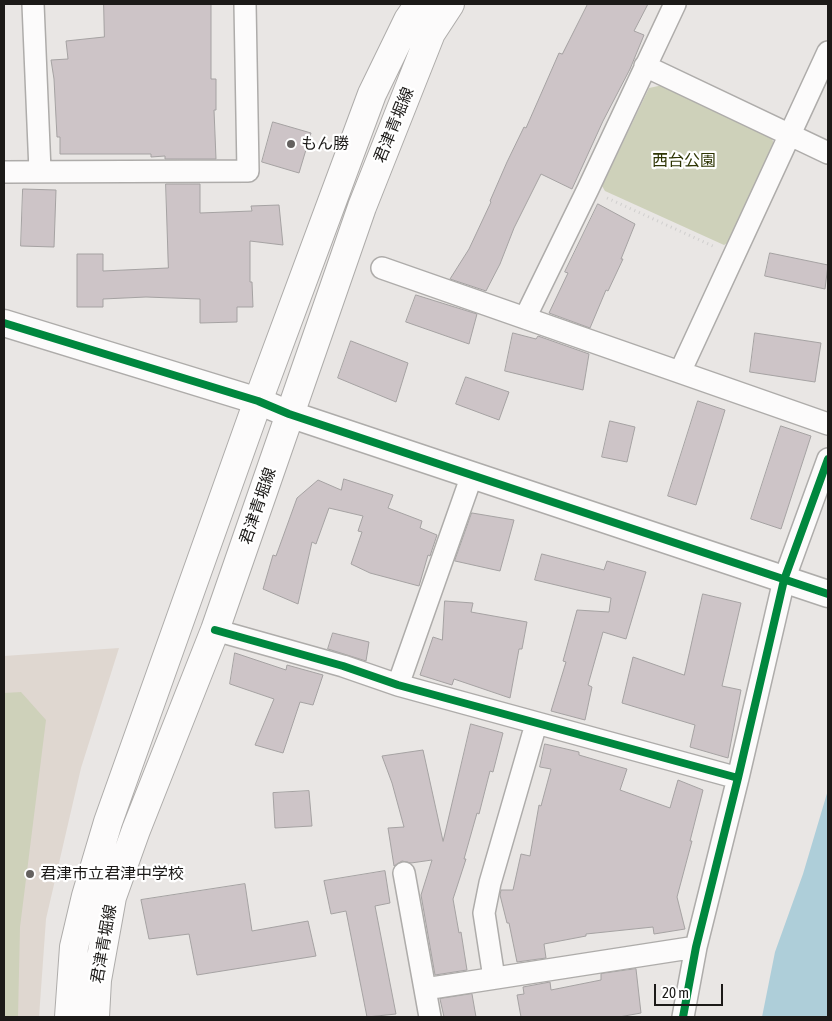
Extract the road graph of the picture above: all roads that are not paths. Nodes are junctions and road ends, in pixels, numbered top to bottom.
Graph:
1 (33, 4) edge
2 (246, 4) edge
3 (419, 4) edge
4 (450, 4) edge
5 (675, 4) edge
6 (828, 52) edge
7 (645, 66) junction
8 (790, 135) junction
9 (828, 153) edge
10 (40, 171) junction
11 (4, 172) edge
12 (382, 268) dead end
13 (524, 318) junction
14 (4, 323) edge
15 (680, 372) junction
16 (258, 401) junction
17 (289, 414) junction
18 (828, 424) edge
19 (828, 459) edge
20 (472, 475) junction
21 (805, 587) edge
22 (215, 630) junction
23 (398, 685) junction
24 (536, 724) junction
25 (738, 778) junction
26 (404, 873) dead end
27 (696, 947) junction
28 (494, 978) junction
29 (425, 989) junction
30 (69, 1017) edge
31 (95, 1017) edge
32 (430, 1017) edge
33 (683, 1017) edge

1 - 10 street
2 - 10 street
3 - 16 main road, 君津青堀線
4 - 17 main road, 君津青堀線
5 - 7 street
6 - 8 street
7 - 8 street
7 - 13 street
8 - 9 street
8 - 15 street
10 - 11 street
12 - 13 street
13 - 15 street
14 - 16 street
15 - 18 street
16 - 17 street
16 - 30 main road, 君津青堀線
17 - 20 street
17 - 22 main road, 君津青堀線
19 - 21 street
20 - 21 street
20 - 23 street
21 - 25 street
22 - 23 street
22 - 31 main road, 君津青堀線
23 - 24 street
24 - 25 street
24 - 28 street
25 - 27 street
26 - 29 street
27 - 28 street
27 - 33 street
28 - 29 street
29 - 32 street

